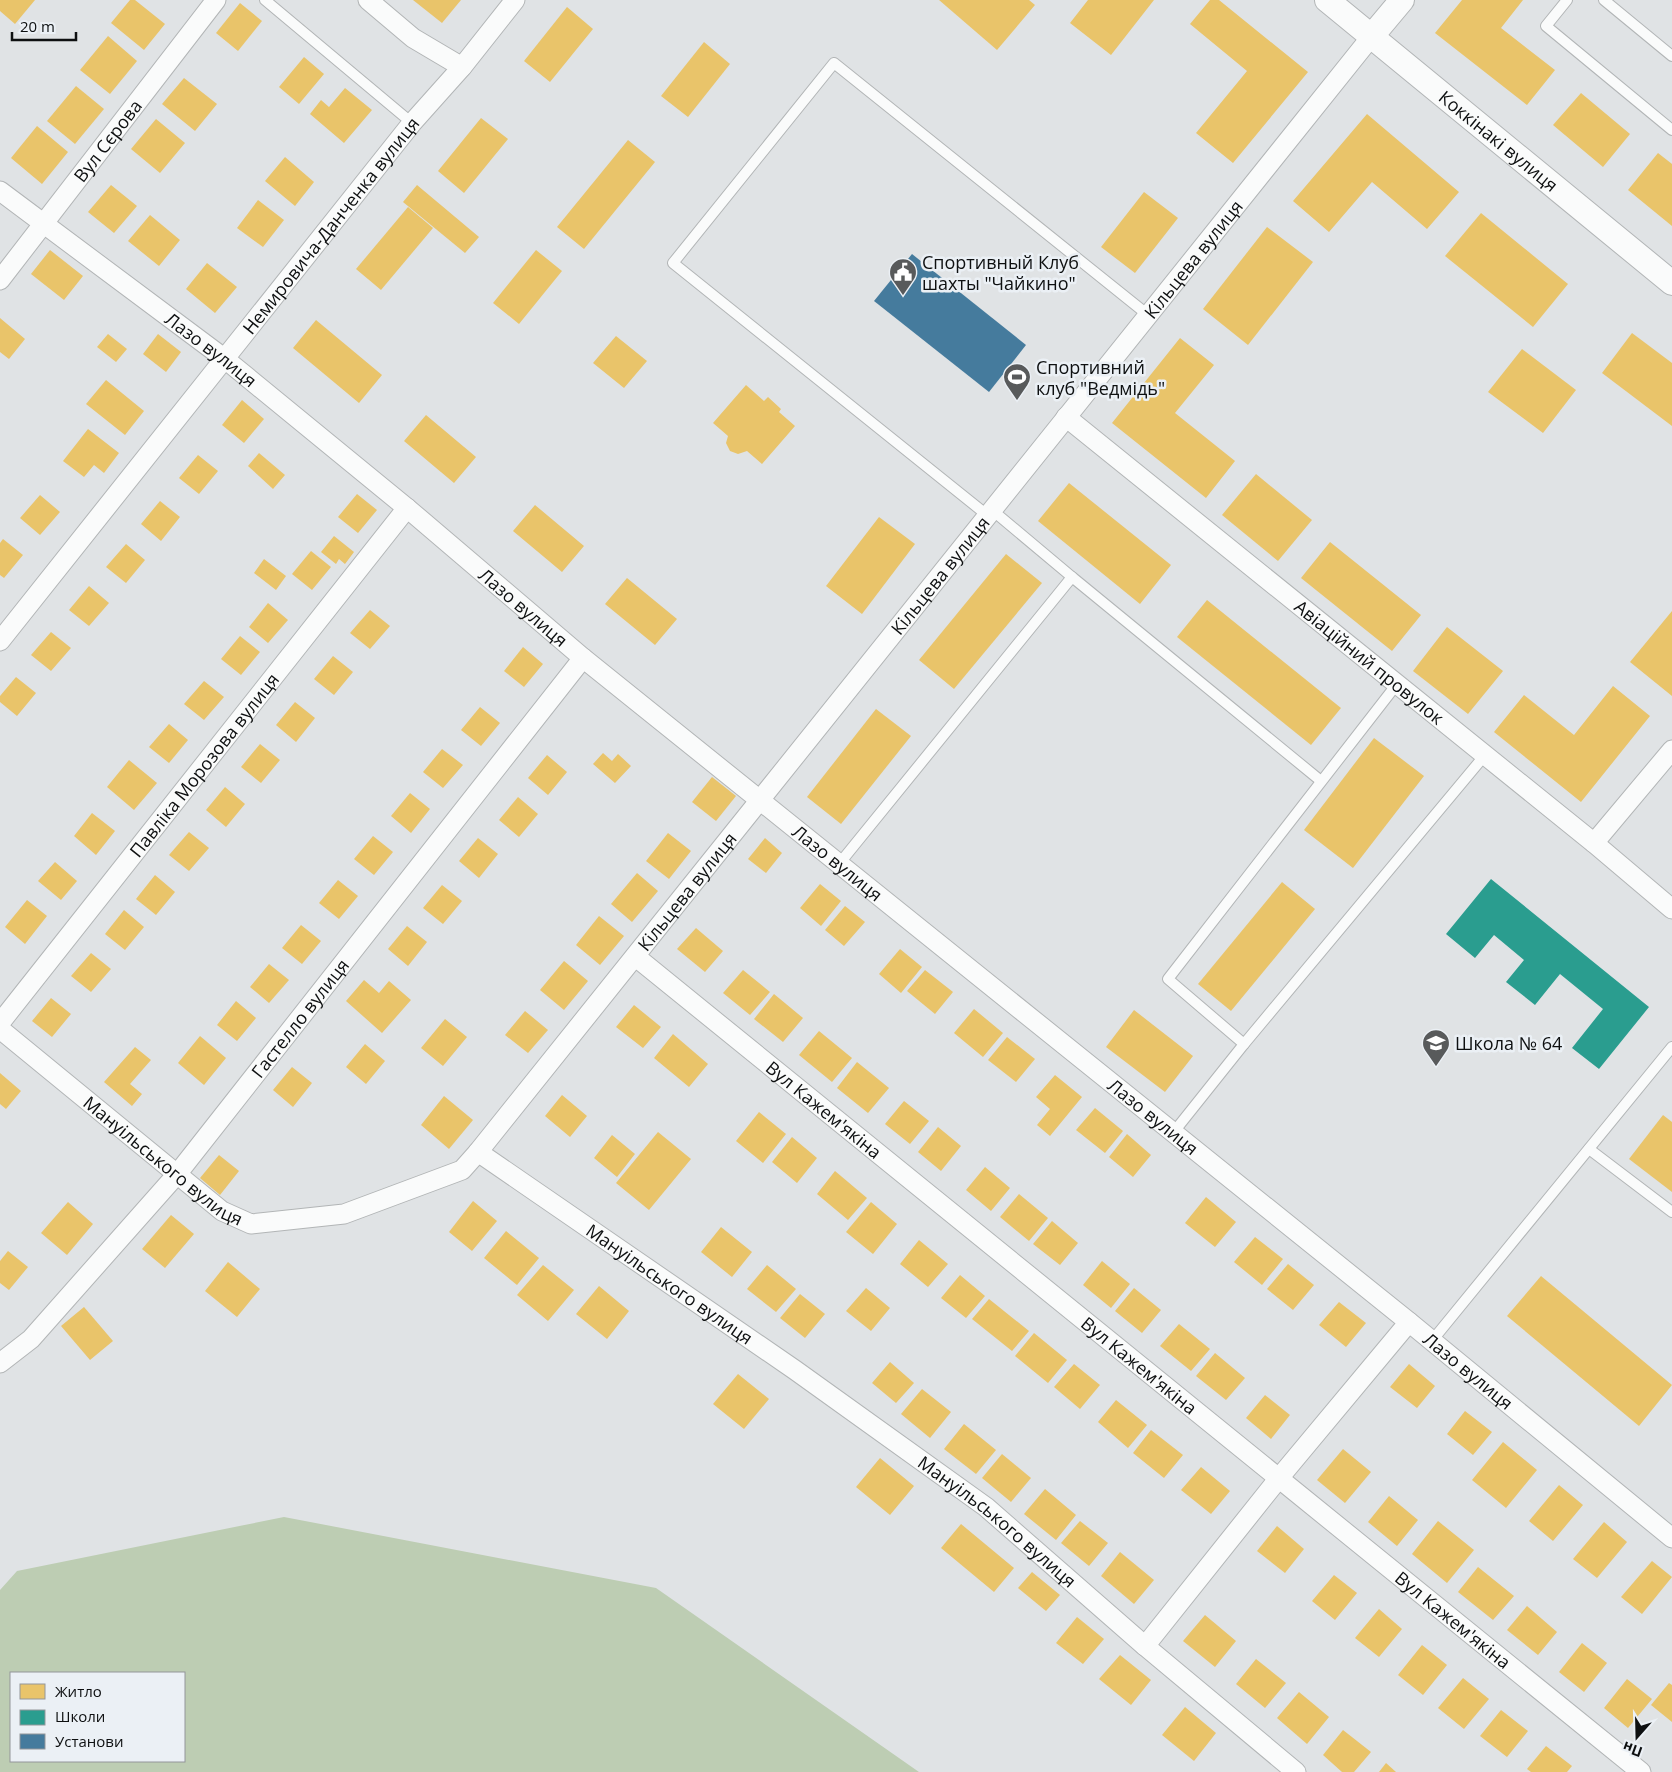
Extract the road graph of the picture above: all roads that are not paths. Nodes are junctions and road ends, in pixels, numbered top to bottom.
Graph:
1 (216, 0) edge
2 (265, 0) edge
3 (368, 0) edge
4 (515, 0) edge
5 (1327, 0) edge
6 (1402, 0) edge
7 (1567, 0) edge
8 (1604, 0) edge
9 (1371, 37) junction
10 (1672, 56) edge
11 (462, 67) junction
12 (412, 123) junction
13 (1672, 130) edge
14 (0, 190) edge
15 (44, 224) junction
16 (0, 280) edge
17 (1672, 284) edge
18 (1148, 315) junction
19 (225, 359) junction
20 (1066, 417) junction
21 (407, 508) junction
22 (990, 512) junction
23 (1072, 577) junction
24 (0, 642) edge
25 (583, 658) junction
26 (1396, 684) junction
27 (1672, 750) edge
28 (1485, 755) junction
29 (1321, 781) junction
30 (758, 800) junction
31 (1594, 843) junction
32 (839, 864) junction
33 (1672, 909) edge
34 (636, 958) junction
35 (0, 1023) edge
36 (0, 1029) edge
37 (1244, 1044) junction
38 (1672, 1047) edge
39 (1174, 1132) junction
40 (1589, 1148) junction
41 (478, 1152) junction
42 (178, 1173) junction
43 (1672, 1212) edge
44 (1409, 1322) junction
45 (1432, 1342) junction
46 (0, 1363) edge
47 (1279, 1478) junction
48 (1672, 1538) edge
49 (1145, 1646) junction
50 (1296, 1772) edge
51 (1641, 1772) edge

1 - 15 street, Вул Сєрова
2 - 12 lane
3 - 11 street
4 - 11 street, Немировича-Данченка вулиця
5 - 9 street, Коккінакі вулиця
6 - 9 street, Кільцева вулиця
7 - 13 lane
8 - 10 lane
9 - 17 street, Коккінакі вулиця
9 - 18 street, Кільцева вулиця
11 - 12 street, Немировича-Данченка вулиця
12 - 19 street, Немировича-Данченка вулиця
14 - 15 street, Лазо вулиця
15 - 16 street, Вул Сєрова
15 - 19 street, Лазо вулиця
18 - 20 street, Кільцева вулиця
18 - 22 lane
19 - 21 street, Лазо вулиця
19 - 24 street, Немировича-Данченка вулиця
20 - 22 street, Кільцева вулиця
20 - 26 street, Авіаційний провулок
21 - 25 street, Лазо вулиця
21 - 35 street, Павліка Морозова вулиця
22 - 23 lane
22 - 30 street, Кільцева вулиця
23 - 29 lane
23 - 32 lane
25 - 30 street, Лазо вулиця
25 - 42 street, Гастелло вулиця
26 - 28 street, Авіаційний провулок
26 - 29 lane
27 - 31 street
28 - 31 street, Авіаційний провулок
28 - 37 lane
29 - 37 lane
30 - 32 street, Лазо вулиця
30 - 34 street, Кільцева вулиця
31 - 33 street, Авіаційний провулок
32 - 39 street, Лазо вулиця
34 - 41 street, Кільцева вулиця
34 - 47 street, Вул Кажем'якіна
36 - 42 street, Мануільського вулиця
37 - 39 lane
38 - 40 lane
39 - 44 street, Лазо вулиця
40 - 43 lane
40 - 45 lane
41 - 42 street, Мануільського вулиця
41 - 49 street, Мануільського вулиця
42 - 46 street, Гастелло вулиця
44 - 45 street, Лазо вулиця
44 - 47 street
45 - 48 street, Лазо вулиця
47 - 49 street
47 - 51 street, Вул Кажем'якіна
49 - 50 street, Мануільського вулиця

